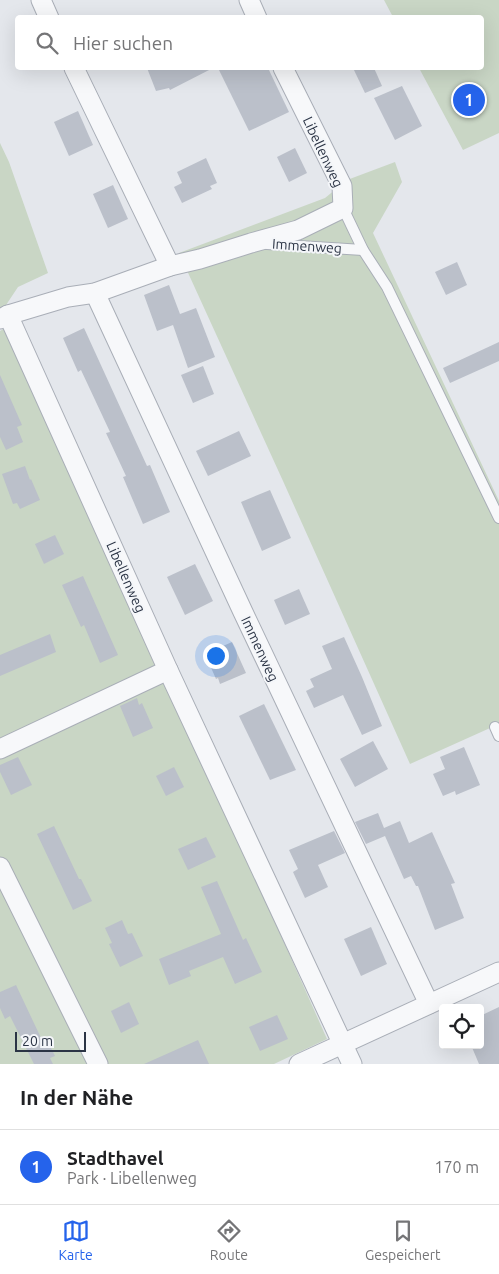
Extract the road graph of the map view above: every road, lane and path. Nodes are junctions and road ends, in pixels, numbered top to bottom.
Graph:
1 (41, 0) edge
2 (249, 0) edge
3 (48, 15) edge
4 (256, 15) edge
5 (75, 70) edge
6 (283, 70) edge
7 (343, 208) junction
8 (251, 243) junction
9 (363, 250) junction
10 (170, 266) junction
11 (95, 293) junction
12 (4, 317) edge
13 (499, 518) edge
14 (168, 670) junction
15 (0, 749) edge
16 (0, 867) edge
17 (499, 972) edge
18 (429, 1004) junction
19 (343, 1044) junction
20 (98, 1064) edge
21 (299, 1064) edge
22 (352, 1064) edge

1 - 3 street
2 - 4 street
5 - 10 street
6 - 7 street, Libellenweg
7 - 8 street, Libellenweg
7 - 9 lane, Immenweg
8 - 9 lane, Immenweg
8 - 10 street, Libellenweg
9 - 13 lane, Immenweg
10 - 11 street, Libellenweg
11 - 12 street, Libellenweg
11 - 18 street, Immenweg
12 - 14 street, Libellenweg
14 - 15 street
14 - 19 street
16 - 20 street
17 - 18 street
18 - 19 street
19 - 21 street
19 - 22 street

